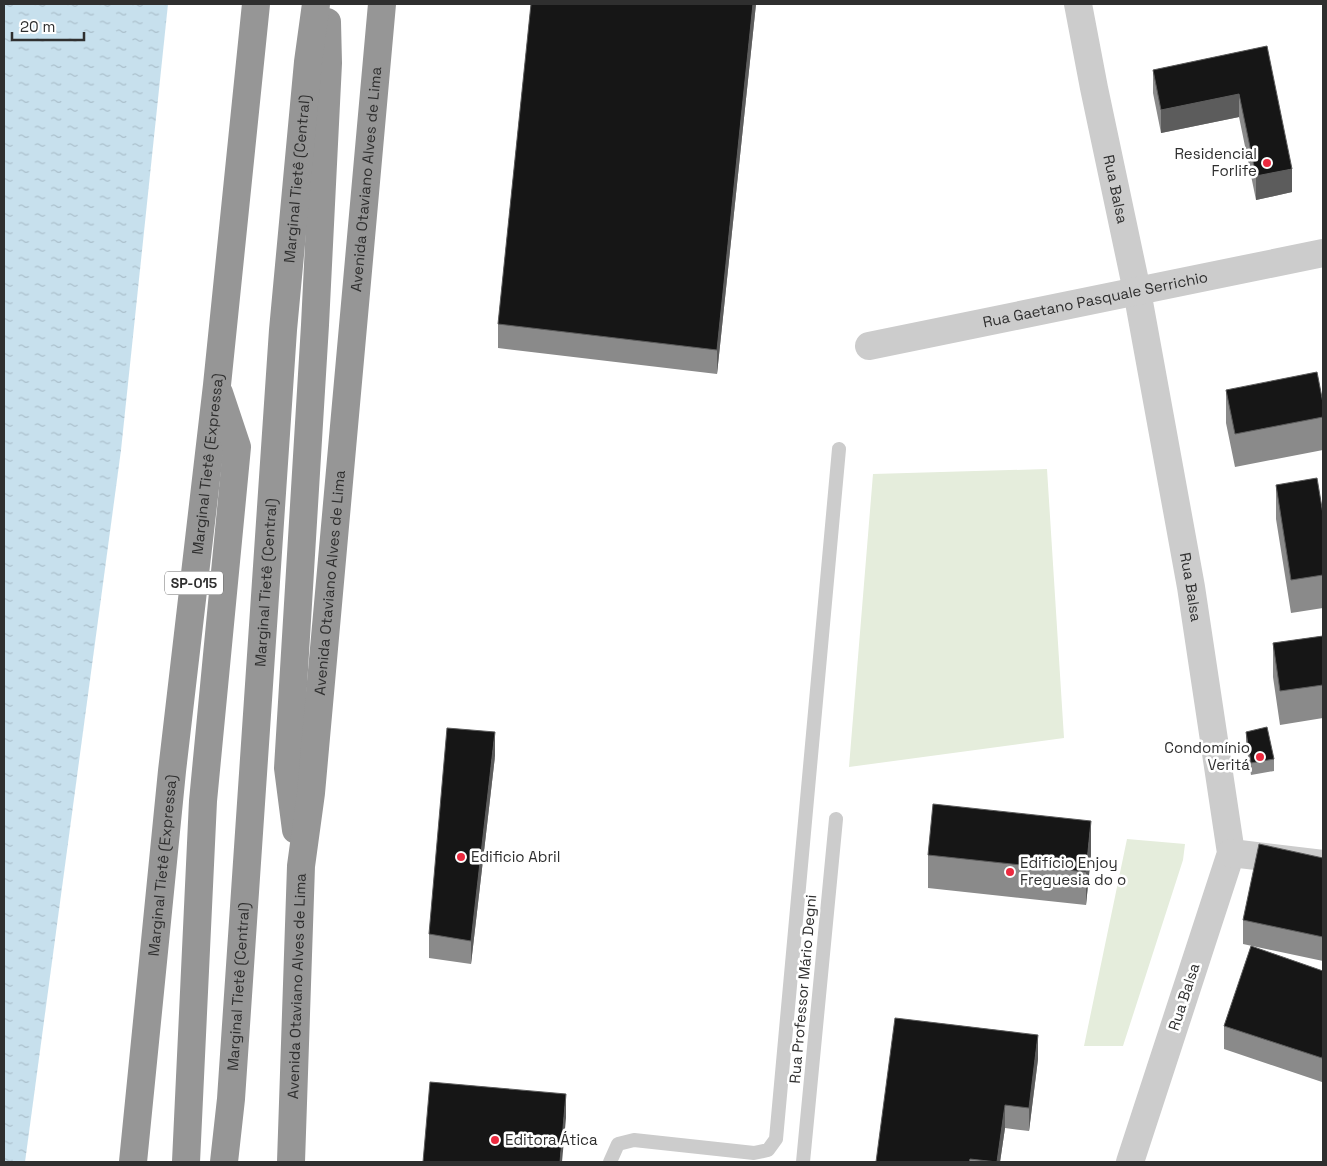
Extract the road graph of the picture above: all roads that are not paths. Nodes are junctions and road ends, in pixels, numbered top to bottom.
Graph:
1 (256, 4) edge
2 (316, 4) edge
3 (327, 4) edge
4 (382, 4) edge
5 (1078, 4) edge
6 (1323, 253) edge
7 (1137, 290) junction
8 (869, 346) dead end
9 (217, 386) junction
10 (839, 449) dead end
11 (836, 819) dead end
12 (1231, 853) junction
13 (1323, 864) edge
14 (301, 866) junction
15 (133, 1162) edge
16 (186, 1162) edge
17 (224, 1162) edge
18 (291, 1162) edge
19 (610, 1162) edge
20 (803, 1162) edge
21 (1130, 1162) edge

1 - 9 highway, Marginal Tietê (Expressa) / SP-015
2 - 17 highway, Marginal Tietê (Central)
3 - 14 highway
4 - 14 highway, Avenida Otaviano Alves de Lima
5 - 7 street, Rua Balsa
6 - 7 street, Rua Gaetano Pasquale Serrichio
7 - 8 street, Rua Gaetano Pasquale Serrichio
7 - 12 street, Rua Balsa
9 - 15 highway, Marginal Tietê (Expressa) / SP-015
9 - 16 highway
10 - 19 lane
11 - 20 lane, Rua Professor Mário Degni
12 - 13 street
12 - 21 street, Rua Balsa
14 - 18 highway, Avenida Otaviano Alves de Lima

